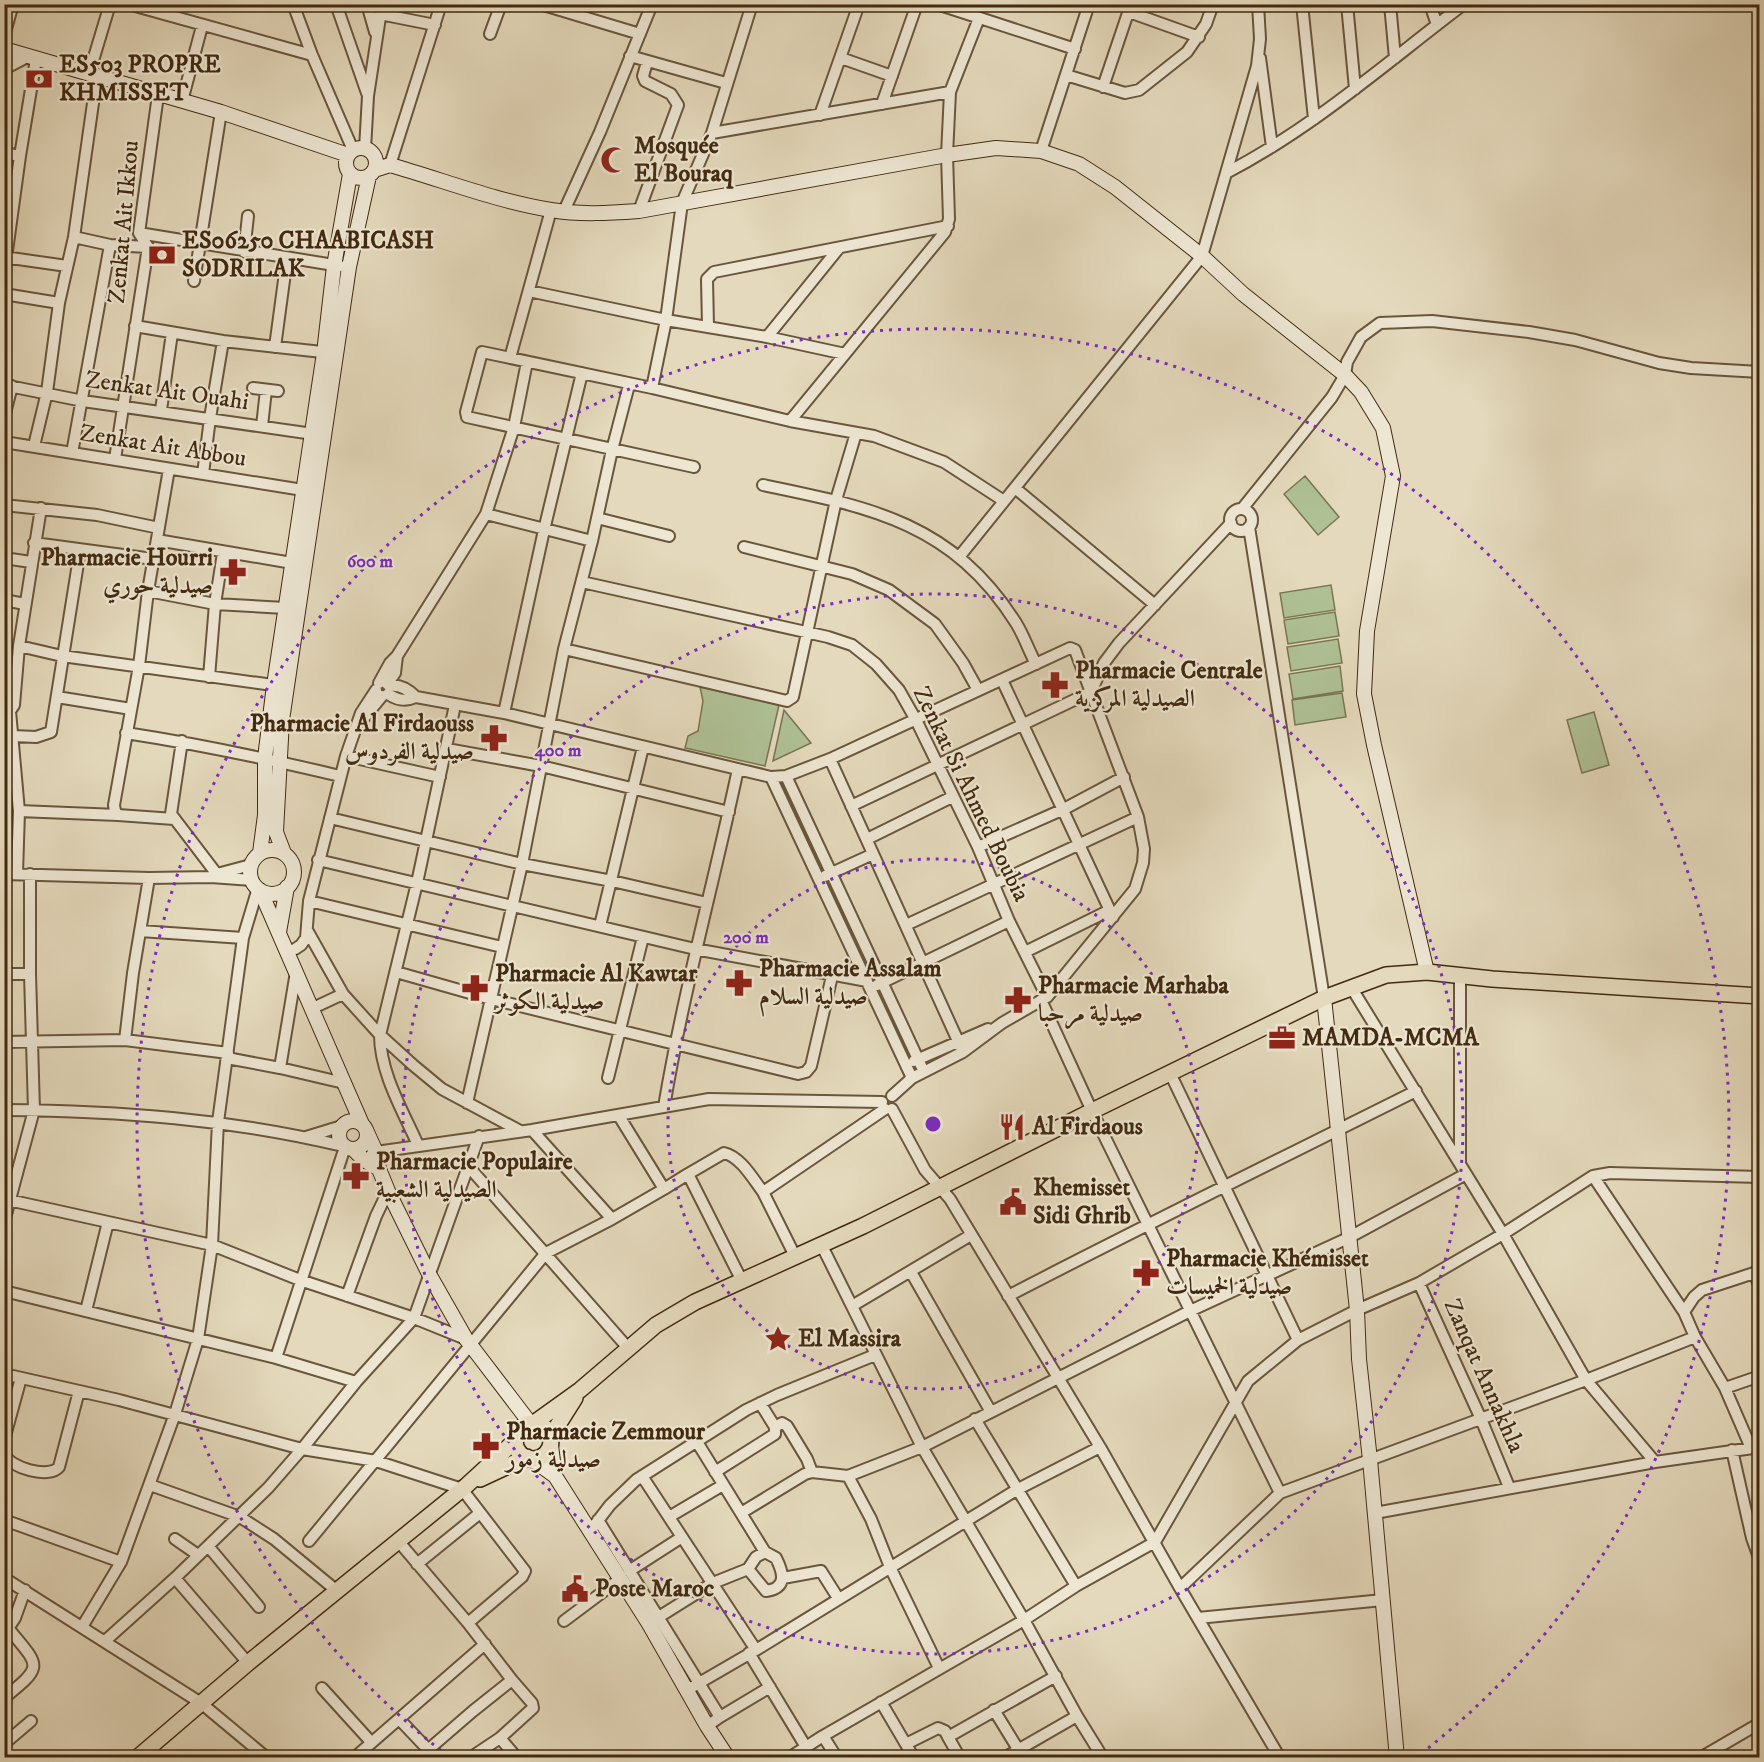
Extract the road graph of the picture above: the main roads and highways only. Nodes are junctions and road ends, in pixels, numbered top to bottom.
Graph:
1 (4, 49) edge
2 (355, 151) junction
3 (372, 173) junction
4 (350, 174) junction
5 (331, 353) junction
6 (298, 564) junction
7 (281, 686) junction
8 (272, 760) junction
9 (260, 853) junction
10 (284, 854) junction
11 (256, 886) junction
12 (288, 887) junction
13 (279, 932) junction
14 (1427, 972) junction
15 (1760, 996) edge
16 (1324, 998) junction
17 (346, 1088) junction
18 (344, 1125) junction
19 (364, 1127) junction
20 (351, 1151) junction
21 (379, 1169) junction
22 (580, 1390) junction
23 (525, 1429) junction
24 (551, 1441) junction
25 (528, 1458) junction
26 (555, 1476) junction
27 (464, 1488) junction
28 (137, 1758) edge
29 (728, 1758) edge
30 (1396, 1758) edge

1 - 2 main road
2 - 3 main road
2 - 4 main road
3 - 4 main road
3 - 5 main road
3 - 14 main road
4 - 5 main road
5 - 6 main road
6 - 7 main road
6 - 7 main road
7 - 8 main road
8 - 9 main road
8 - 10 main road
9 - 10 main road
9 - 11 main road
10 - 12 main road
11 - 12 main road
11 - 13 main road
12 - 13 main road
13 - 17 main road
14 - 15 main road
14 - 16 main road
16 - 22 main road
16 - 30 main road
17 - 18 main road
17 - 19 main road
18 - 19 main road
18 - 20 main road
19 - 20 main road
19 - 21 main road
20 - 21 main road
21 - 23 main road
22 - 23 main road
22 - 24 main road
23 - 24 main road
23 - 25 main road
23 - 27 main road
24 - 25 main road
24 - 26 main road
25 - 26 main road
25 - 27 main road
26 - 29 main road
27 - 28 main road

